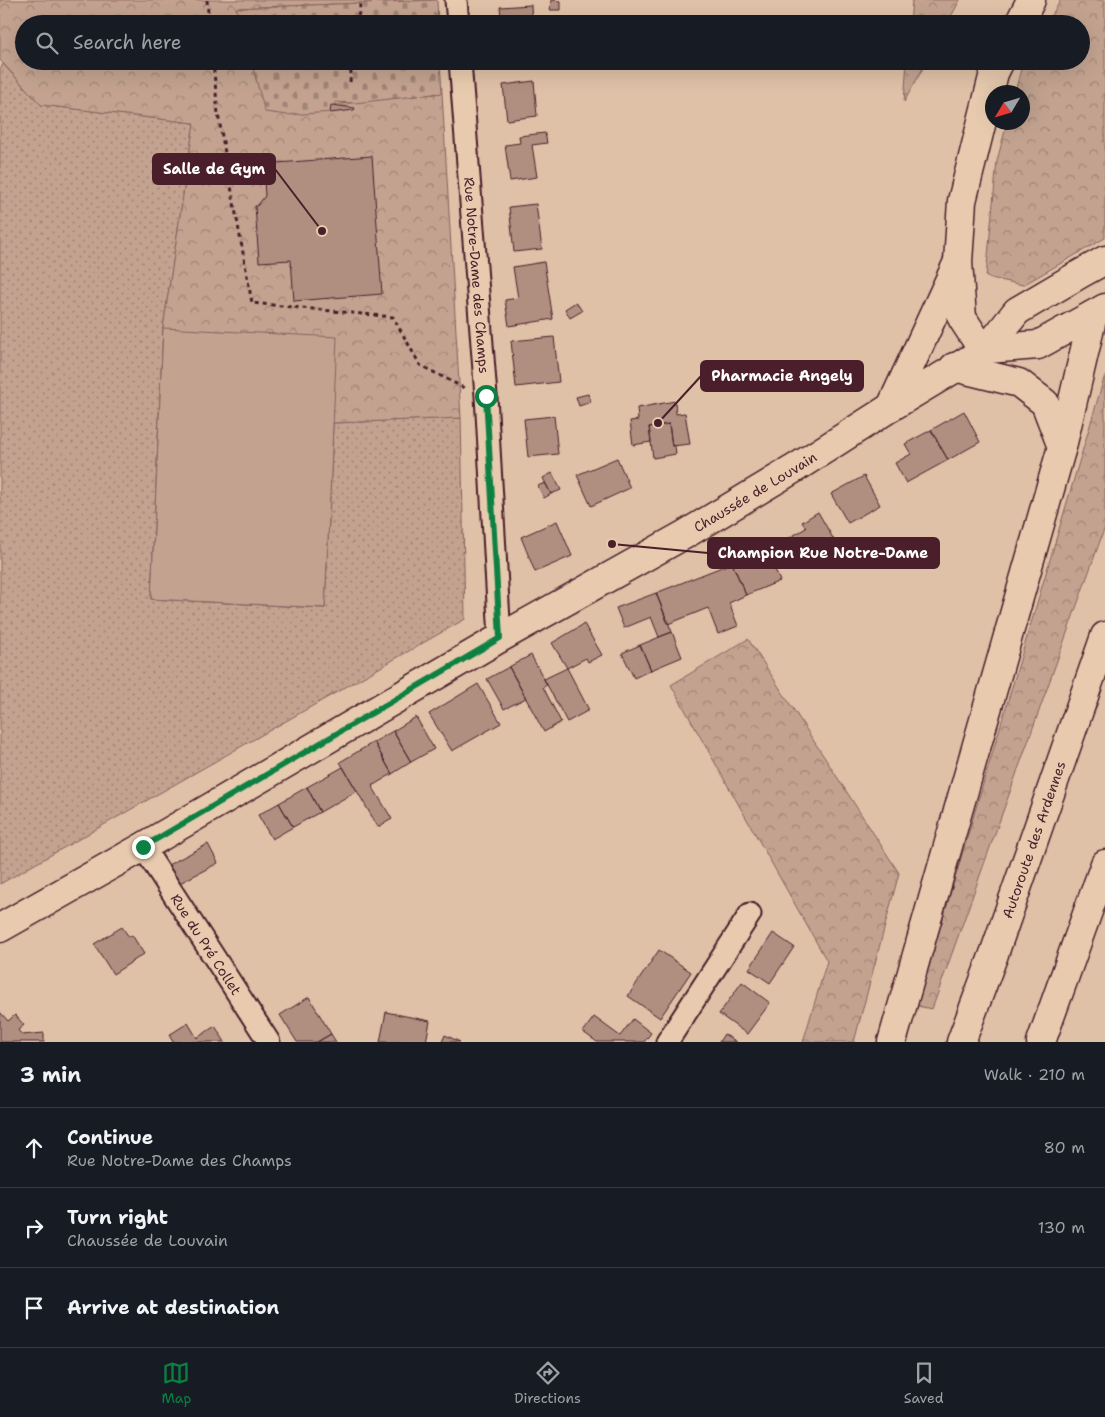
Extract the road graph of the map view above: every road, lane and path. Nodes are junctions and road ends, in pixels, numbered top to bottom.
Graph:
1 (207, 0) edge
2 (361, 0) edge
3 (456, 0) edge
4 (1031, 0) edge
5 (208, 15) edge
6 (359, 15) edge
7 (457, 15) edge
8 (1024, 15) edge
9 (214, 70) edge
10 (351, 70) edge
11 (461, 70) edge
12 (996, 70) edge
13 (350, 82) dead end
14 (1105, 260) edge
15 (958, 262) junction
16 (1105, 284) edge
17 (1099, 311) edge
18 (987, 349) junction
19 (954, 367) junction
20 (486, 396) junction
21 (891, 407) junction
22 (1062, 447) junction
23 (1105, 636) edge
24 (500, 638) junction
25 (143, 847) junction
26 (1105, 864) edge
27 (750, 914) dead end
28 (0, 928) edge
29 (269, 1042) edge
30 (667, 1042) edge
31 (892, 1042) edge
32 (961, 1042) edge
33 (1041, 1042) edge

1 - 5 path
2 - 6 path
3 - 7 street
4 - 8 main road
9 - 20 path
10 - 13 path
11 - 20 street, Rue Notre-Dame des Champs
12 - 15 main road
14 - 18 main road, Chaussée de Louvain
15 - 18 main road
15 - 21 main road
16 - 17 main road
17 - 18 main road, Chaussée de Louvain
17 - 22 main road
18 - 19 main road, Chaussée de Louvain
19 - 21 main road, Chaussée de Louvain
19 - 22 main road
20 - 24 street, Rue Notre-Dame des Champs
21 - 24 main road, Chaussée de Louvain
22 - 31 main road
23 - 32 main road, Autoroute des Ardennes
24 - 25 main road, Chaussée de Louvain
25 - 28 main road, Chaussée de Louvain
25 - 29 street, Rue du Pré Collet
26 - 33 main road
27 - 30 street

